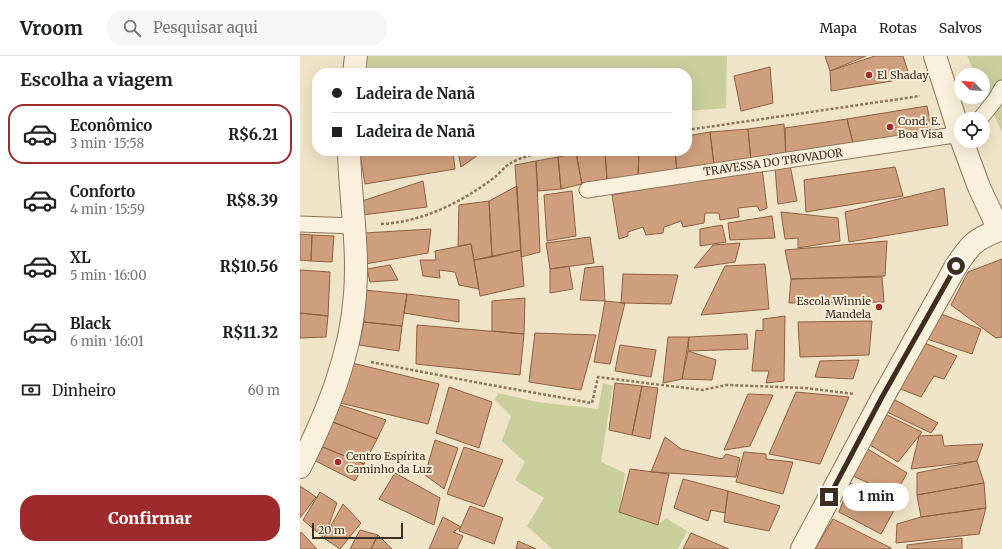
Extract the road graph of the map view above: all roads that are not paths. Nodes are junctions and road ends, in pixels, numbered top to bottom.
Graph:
1 (356, 56) edge
2 (935, 56) edge
3 (355, 68) edge
4 (1002, 88) edge
5 (986, 112) edge
6 (954, 116) edge
7 (954, 138) edge
8 (965, 148) edge
9 (349, 156) edge
10 (587, 190) dead end
11 (300, 224) edge
12 (355, 226) junction
13 (1001, 230) edge
14 (300, 467) edge
15 (802, 549) edge

1 - 3 street
2 - 6 street
4 - 5 lane
7 - 10 lane, TRAVESSA DO TROVADOR
8 - 13 street
9 - 12 street
11 - 12 lane
12 - 14 street
13 - 15 street

